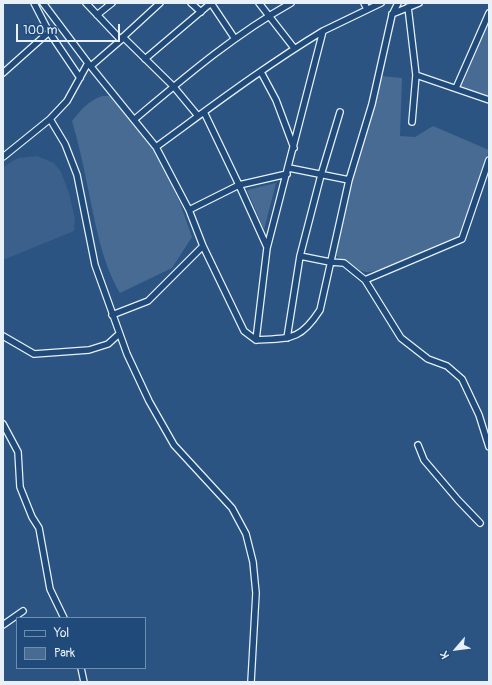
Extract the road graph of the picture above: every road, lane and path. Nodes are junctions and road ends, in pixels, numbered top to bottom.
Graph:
1 (34, 3) edge
2 (43, 3) edge
3 (86, 3) edge
4 (112, 3) edge
5 (160, 3) edge
6 (191, 3) edge
7 (211, 3) edge
8 (259, 3) edge
9 (291, 3) edge
10 (381, 3) edge
11 (398, 3) edge
12 (419, 3) edge
13 (366, 6) edge
14 (408, 7) junction
15 (201, 12) junction
16 (489, 13) edge
17 (98, 15) junction
18 (392, 15) junction
19 (269, 16) junction
20 (323, 31) junction
21 (50, 32) junction
22 (122, 38) junction
23 (235, 39) junction
24 (294, 48) junction
25 (145, 59) junction
26 (90, 65) junction
27 (261, 72) junction
28 (3, 74) edge
29 (416, 75) junction
30 (80, 78) junction
31 (174, 87) junction
32 (456, 88) junction
33 (489, 100) edge
34 (204, 112) junction
35 (340, 112) dead end
36 (198, 116) junction
37 (50, 119) junction
38 (135, 119) junction
39 (412, 122) dead end
40 (156, 147) junction
41 (294, 149) junction
42 (3, 157) edge
43 (489, 160) edge
44 (288, 171) junction
45 (321, 175) junction
46 (349, 180) junction
47 (239, 185) junction
48 (189, 210) junction
49 (203, 246) junction
50 (267, 248) junction
51 (300, 256) junction
52 (330, 262) junction
53 (365, 280) junction
54 (112, 315) junction
55 (119, 334) junction
56 (3, 336) edge
57 (287, 338) junction
58 (256, 340) junction
59 (3, 424) edge
60 (418, 446) dead end
61 (489, 448) edge
62 (480, 523) dead end
63 (23, 611) dead end
64 (64, 617) edge
65 (3, 625) edge
66 (81, 669) edge
67 (84, 682) edge
68 (250, 682) edge

1 - 21 street
2 - 26 street
3 - 17 street
4 - 17 street
5 - 22 street
6 - 15 street
7 - 15 street
7 - 23 street
8 - 19 street
9 - 19 street
10 - 13 street
11 - 18 street
12 - 14 street
13 - 20 street
14 - 18 street
14 - 29 street
15 - 25 street
16 - 32 street
17 - 22 street
18 - 46 street
19 - 23 street
19 - 24 street
20 - 24 street
20 - 41 street
21 - 28 street
21 - 30 street
22 - 25 street
22 - 26 street
23 - 31 street
24 - 27 street
25 - 31 street
26 - 30 street
26 - 38 street
27 - 34 street
27 - 41 street
29 - 32 street
29 - 39 street
30 - 37 street
31 - 36 street
31 - 38 street
32 - 33 street
34 - 36 street
34 - 47 street
35 - 45 street
36 - 40 street
37 - 42 street
37 - 54 street
38 - 40 street
40 - 48 street
41 - 44 street
43 - 53 street
44 - 45 street
44 - 47 street
44 - 50 street
45 - 46 street
45 - 51 street
46 - 52 street
47 - 48 street
47 - 50 street
48 - 49 street
49 - 54 street
49 - 58 street
50 - 58 street
51 - 52 street
51 - 57 street
52 - 53 street
52 - 57 street
53 - 61 street
54 - 55 street
55 - 56 street
55 - 68 street
57 - 58 street
59 - 64 street
60 - 62 street
63 - 65 street
66 - 67 street

